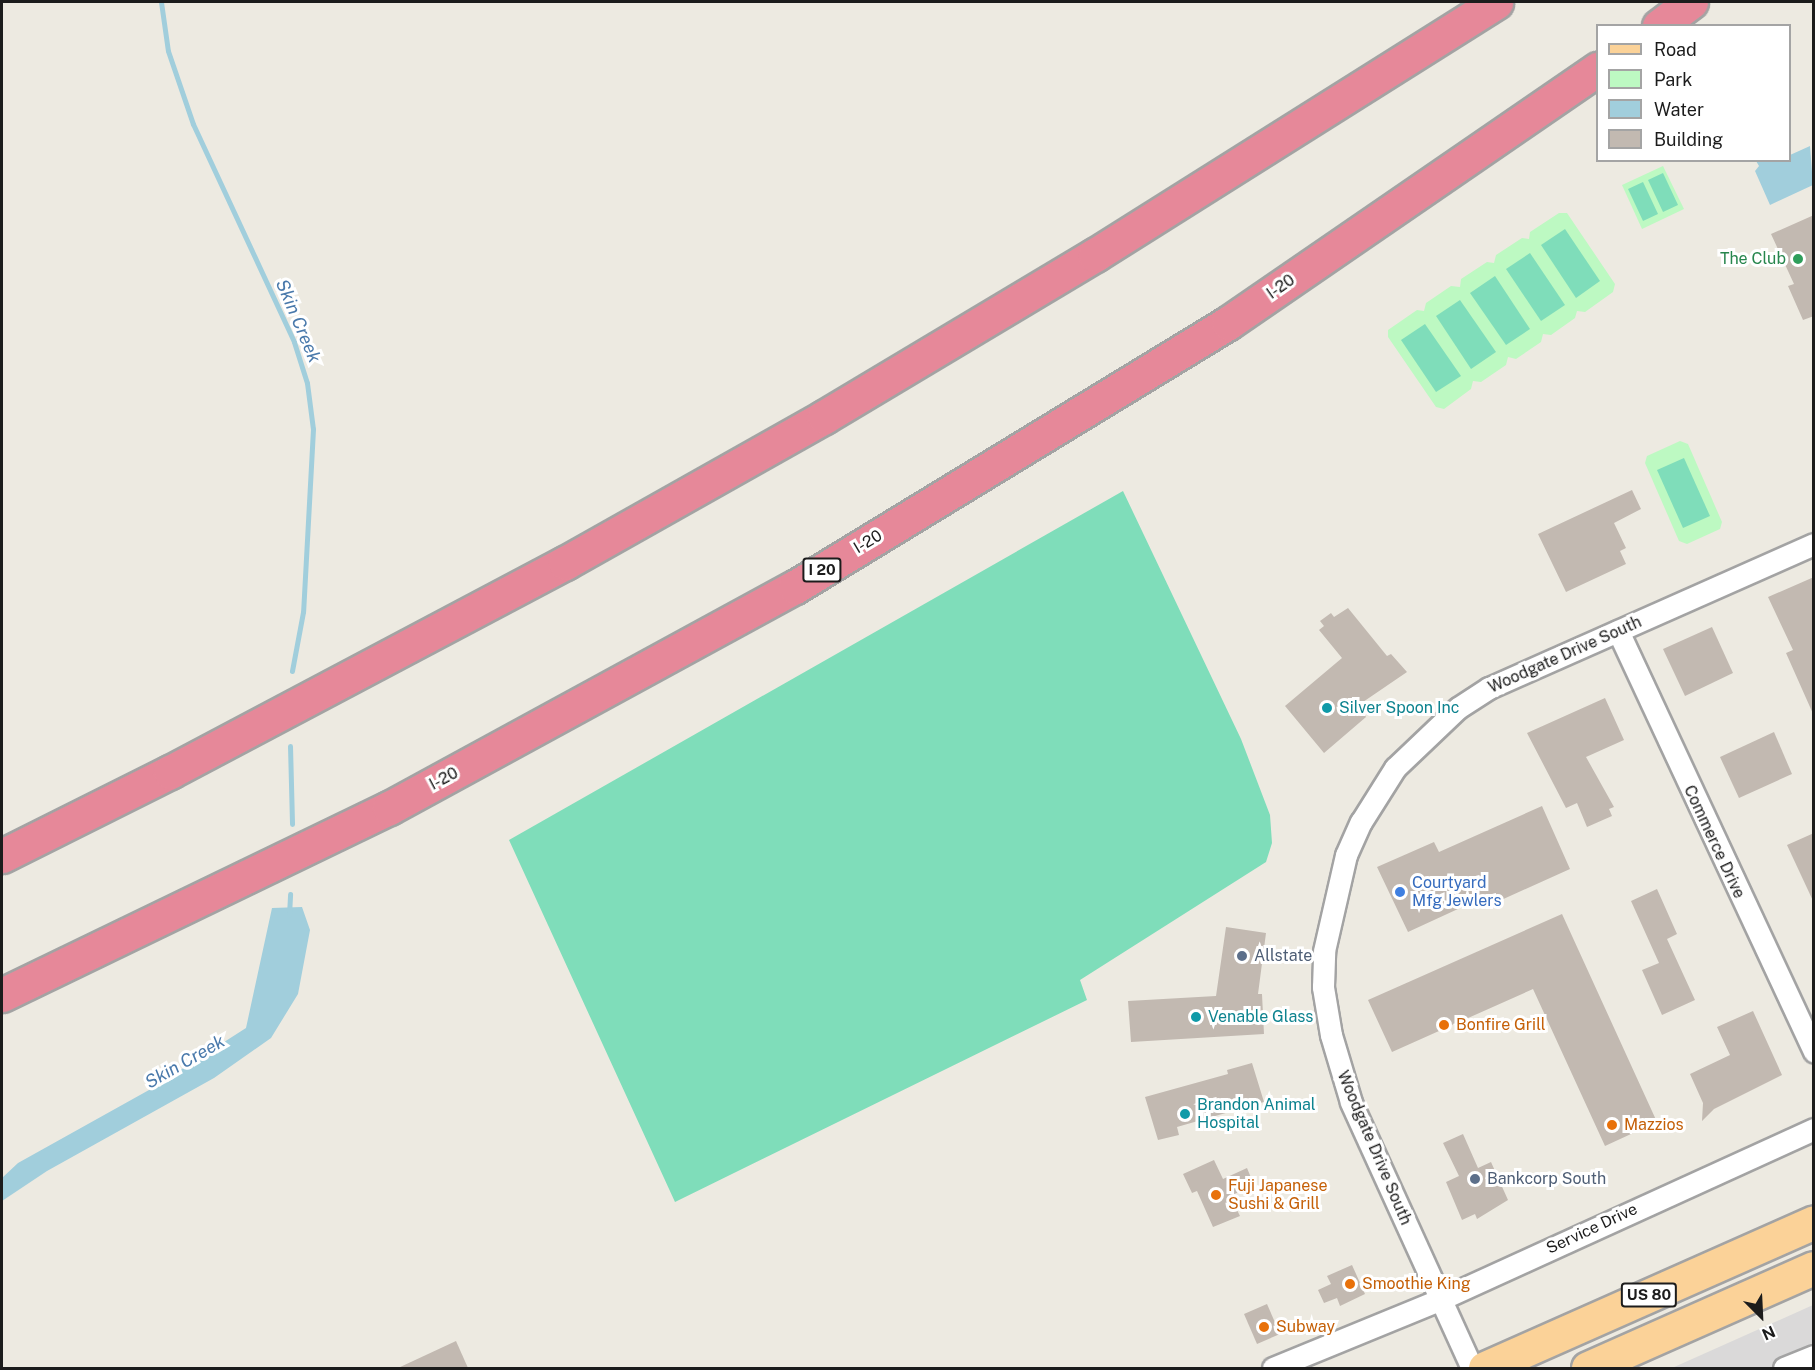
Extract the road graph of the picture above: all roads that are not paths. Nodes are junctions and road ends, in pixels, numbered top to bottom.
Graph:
1 (1496, 2) edge
2 (1691, 2) edge
3 (1662, 24) edge
4 (1596, 70) edge
5 (1814, 544) edge
6 (1618, 631) junction
7 (2, 856) edge
8 (2, 995) edge
9 (1814, 1052) edge
10 (1814, 1129) edge
11 (1814, 1222) edge
12 (1814, 1268) edge
13 (1441, 1299) junction
14 (1814, 1356) edge
15 (1273, 1368) edge
16 (1472, 1368) edge
17 (1485, 1368) edge
18 (1588, 1368) edge
19 (1784, 1368) edge

1 - 7 highway
2 - 3 highway
4 - 8 highway, I-20 / I 20
5 - 6 street, Woodgate Drive South
6 - 9 street, Commerce Drive
6 - 13 street, Woodgate Drive South
10 - 13 street, Service Drive
11 - 17 main road, US 80
12 - 18 main road, US 80
13 - 15 street, Service Drive
13 - 16 street
14 - 19 street

